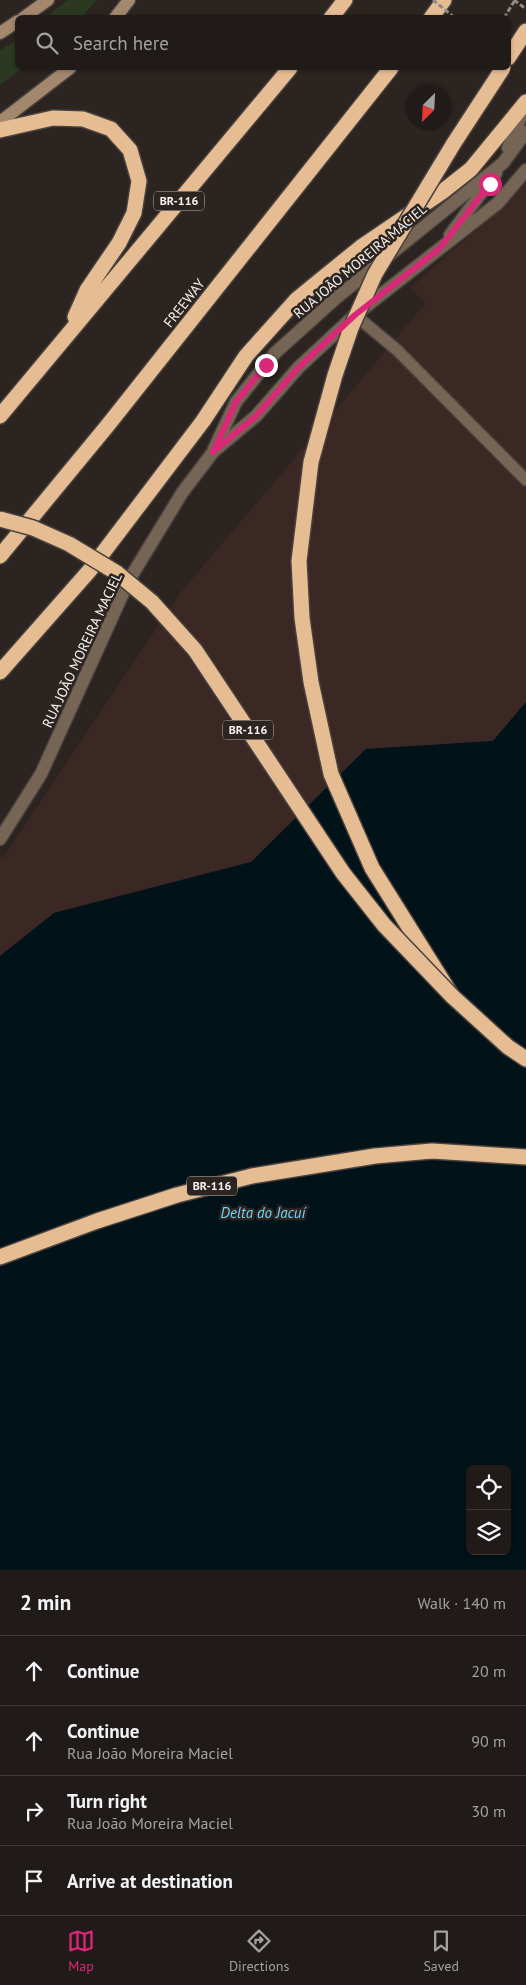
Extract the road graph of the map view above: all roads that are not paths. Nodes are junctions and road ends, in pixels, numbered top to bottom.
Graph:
1 (48, 0) edge
2 (129, 0) edge
3 (345, 0) edge
4 (444, 0) edge
5 (27, 15) edge
6 (117, 15) edge
7 (333, 15) edge
8 (433, 15) edge
9 (15, 23) edge
10 (526, 31) edge
11 (0, 33) edge
12 (511, 54) edge
13 (67, 70) edge
14 (288, 70) edge
15 (389, 70) edge
16 (502, 70) edge
17 (526, 103) edge
18 (0, 122) edge
19 (0, 130) edge
20 (526, 132) edge
21 (503, 163) junction
22 (526, 170) edge
23 (439, 249) junction
24 (355, 315) junction
25 (68, 334) junction
26 (0, 416) edge
27 (213, 452) junction
28 (526, 480) edge
29 (0, 519) edge
30 (0, 556) edge
31 (0, 672) edge
32 (0, 839) edge
33 (452, 996) junction
34 (526, 1059) edge
35 (526, 1158) edge
36 (0, 1257) edge

1 - 5 main road
2 - 6 main road
3 - 7 highway
4 - 8 highway
9 - 11 main road
10 - 12 highway
13 - 18 main road
14 - 25 highway, BR-116
15 - 30 highway, FREEWAY
16 - 33 highway, bridge
17 - 21 street
17 - 31 highway
19 - 25 highway
20 - 21 street, RUA JOÃO MOREIRA MACIEL
21 - 23 street
21 - 27 street, RUA JOÃO MOREIRA MACIEL
22 - 23 street, RUA JOÃO MOREIRA MACIEL
23 - 24 street, RUA JOÃO MOREIRA MACIEL
24 - 27 street, RUA JOÃO MOREIRA MACIEL
24 - 28 lane
25 - 26 highway, BR-116
27 - 32 street, RUA JOÃO MOREIRA MACIEL
29 - 33 highway, BR-116, bridge
33 - 34 highway, BR-116
35 - 36 highway, BR-116

